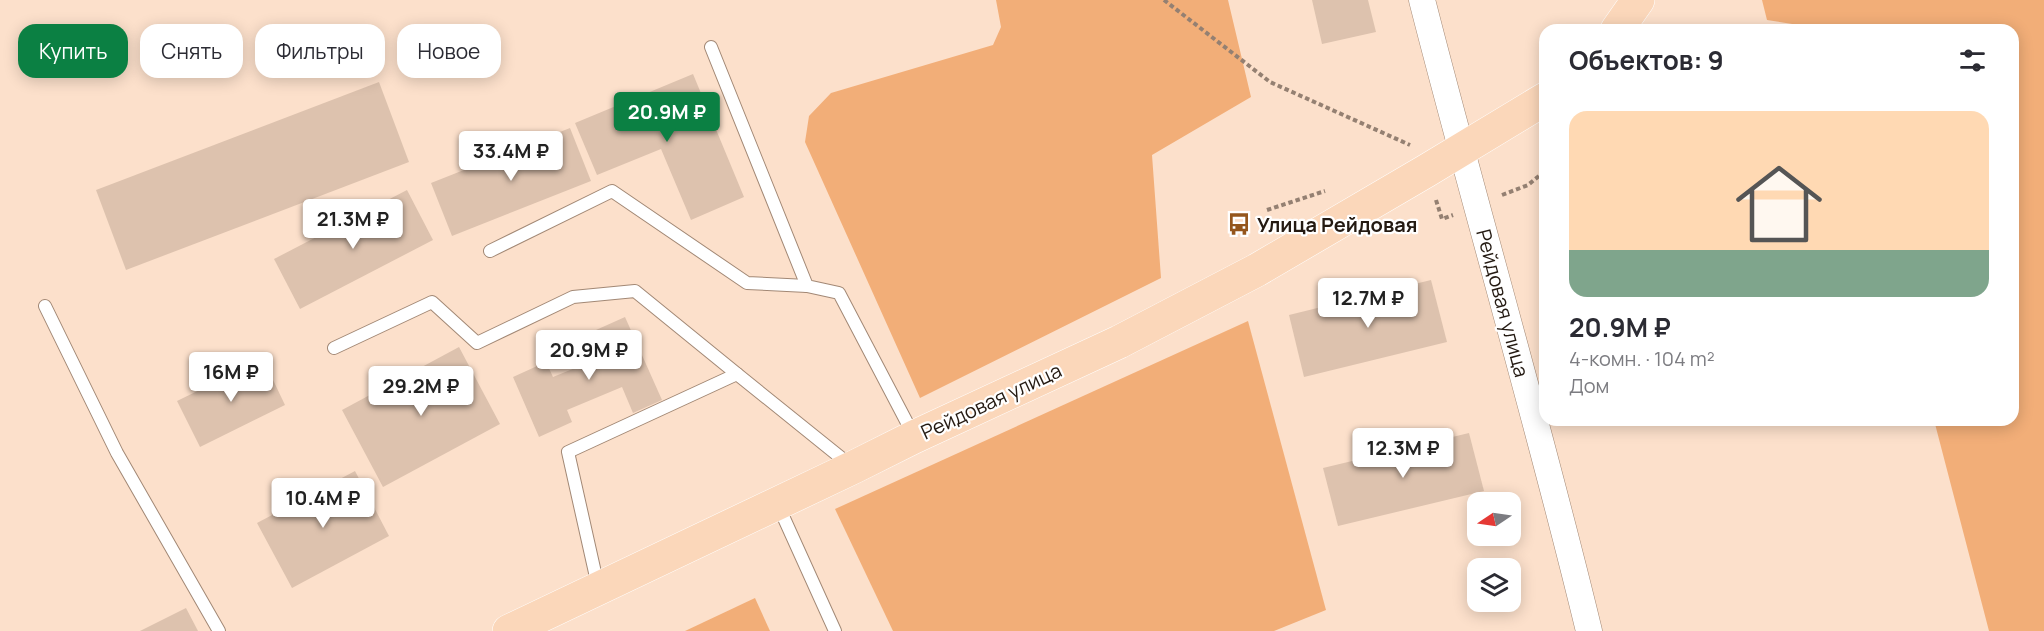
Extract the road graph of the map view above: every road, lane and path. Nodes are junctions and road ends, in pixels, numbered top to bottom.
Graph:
1 (1164, 0) edge
2 (1422, 0) edge
3 (1638, 0) edge
4 (1621, 24) edge
5 (711, 46) dead end
6 (1539, 103) edge
7 (1414, 147) dead end
8 (1461, 149) junction
9 (490, 251) dead end
10 (807, 286) junction
11 (45, 306) dead end
12 (334, 348) dead end
13 (737, 374) junction
14 (915, 437) junction
15 (854, 467) junction
16 (778, 504) junction
17 (599, 587) junction
18 (219, 631) edge
19 (509, 631) edge
20 (835, 631) edge
21 (1589, 631) edge

1 - 7 path
2 - 8 street, Рейдовая улица
3 - 4 main road
5 - 10 lane
6 - 8 main road, Рейдовая улица
8 - 14 main road, Рейдовая улица
8 - 21 street, Рейдовая улица
9 - 10 lane
10 - 14 lane
11 - 18 lane
12 - 13 lane
13 - 15 lane
13 - 17 lane
14 - 15 main road, Рейдовая улица
15 - 16 main road, Рейдовая улица
16 - 17 main road, Рейдовая улица
16 - 20 lane
17 - 19 main road, Рейдовая улица

